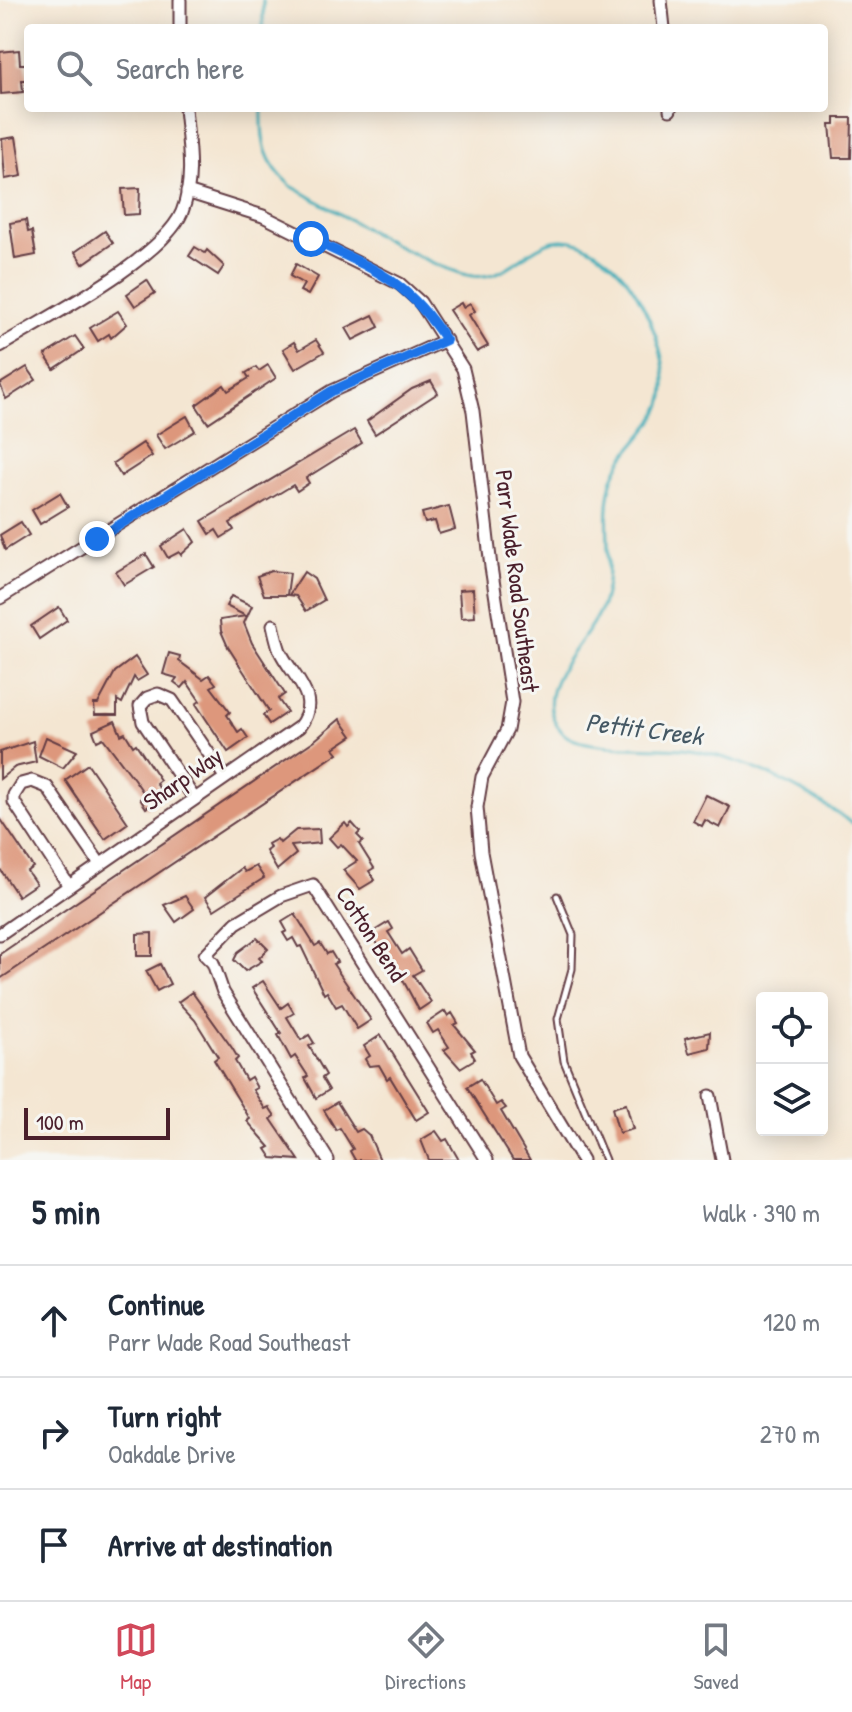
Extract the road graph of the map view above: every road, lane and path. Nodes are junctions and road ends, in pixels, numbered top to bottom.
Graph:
1 (180, 0) edge
2 (661, 0) edge
3 (180, 24) edge
4 (664, 24) edge
5 (185, 112) edge
6 (187, 192) junction
7 (446, 340) junction
8 (0, 346) edge
9 (0, 598) edge
10 (273, 625) dead end
11 (225, 777) junction
12 (194, 798) junction
13 (100, 864) junction
14 (69, 886) junction
15 (557, 896) dead end
16 (0, 934) edge
17 (710, 1096) dead end
18 (328, 1160) edge
19 (487, 1160) edge
20 (582, 1160) edge
21 (605, 1160) edge
22 (722, 1160) edge

1 - 3 street
2 - 4 street
5 - 6 street
6 - 7 street, Parr Wade Road Southeast
6 - 8 street
7 - 9 street
7 - 20 street, Parr Wade Road Southeast
10 - 11 street, Sharp Way
11 - 12 street, Sharp Way
11 - 12 street
12 - 13 street, Sharp Way
13 - 14 street, Sharp Way
13 - 14 street
14 - 16 street, Sharp Way
15 - 21 lane
17 - 22 street
18 - 19 street, Cotton Bend

